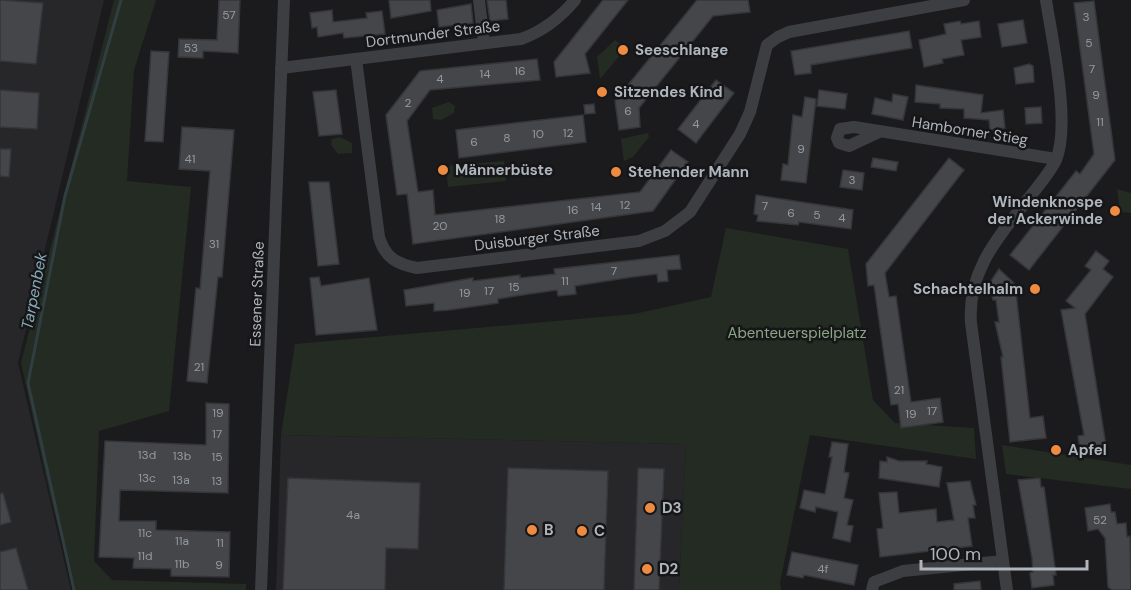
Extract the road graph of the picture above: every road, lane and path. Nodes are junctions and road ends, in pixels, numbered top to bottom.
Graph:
1 (284, 0) edge
2 (479, 0) edge
3 (574, 0) edge
4 (964, 0) edge
5 (1046, 0) edge
6 (484, 42) junction
7 (356, 58) junction
8 (281, 68) junction
9 (879, 132) dead end
10 (1056, 159) junction
11 (1003, 561) junction
12 (261, 590) edge
13 (872, 590) edge
14 (1006, 590) edge

1 - 8 street, Essener Straße
2 - 6 street
3 - 6 street, Dortmunder Straße
4 - 7 street, Duisburger Straße
5 - 10 street
6 - 7 street, Dortmunder Straße
7 - 8 street, Dortmunder Straße
8 - 12 street, Essener Straße
9 - 10 street, Hamborner Stieg
10 - 11 street
11 - 13 street
11 - 14 street

